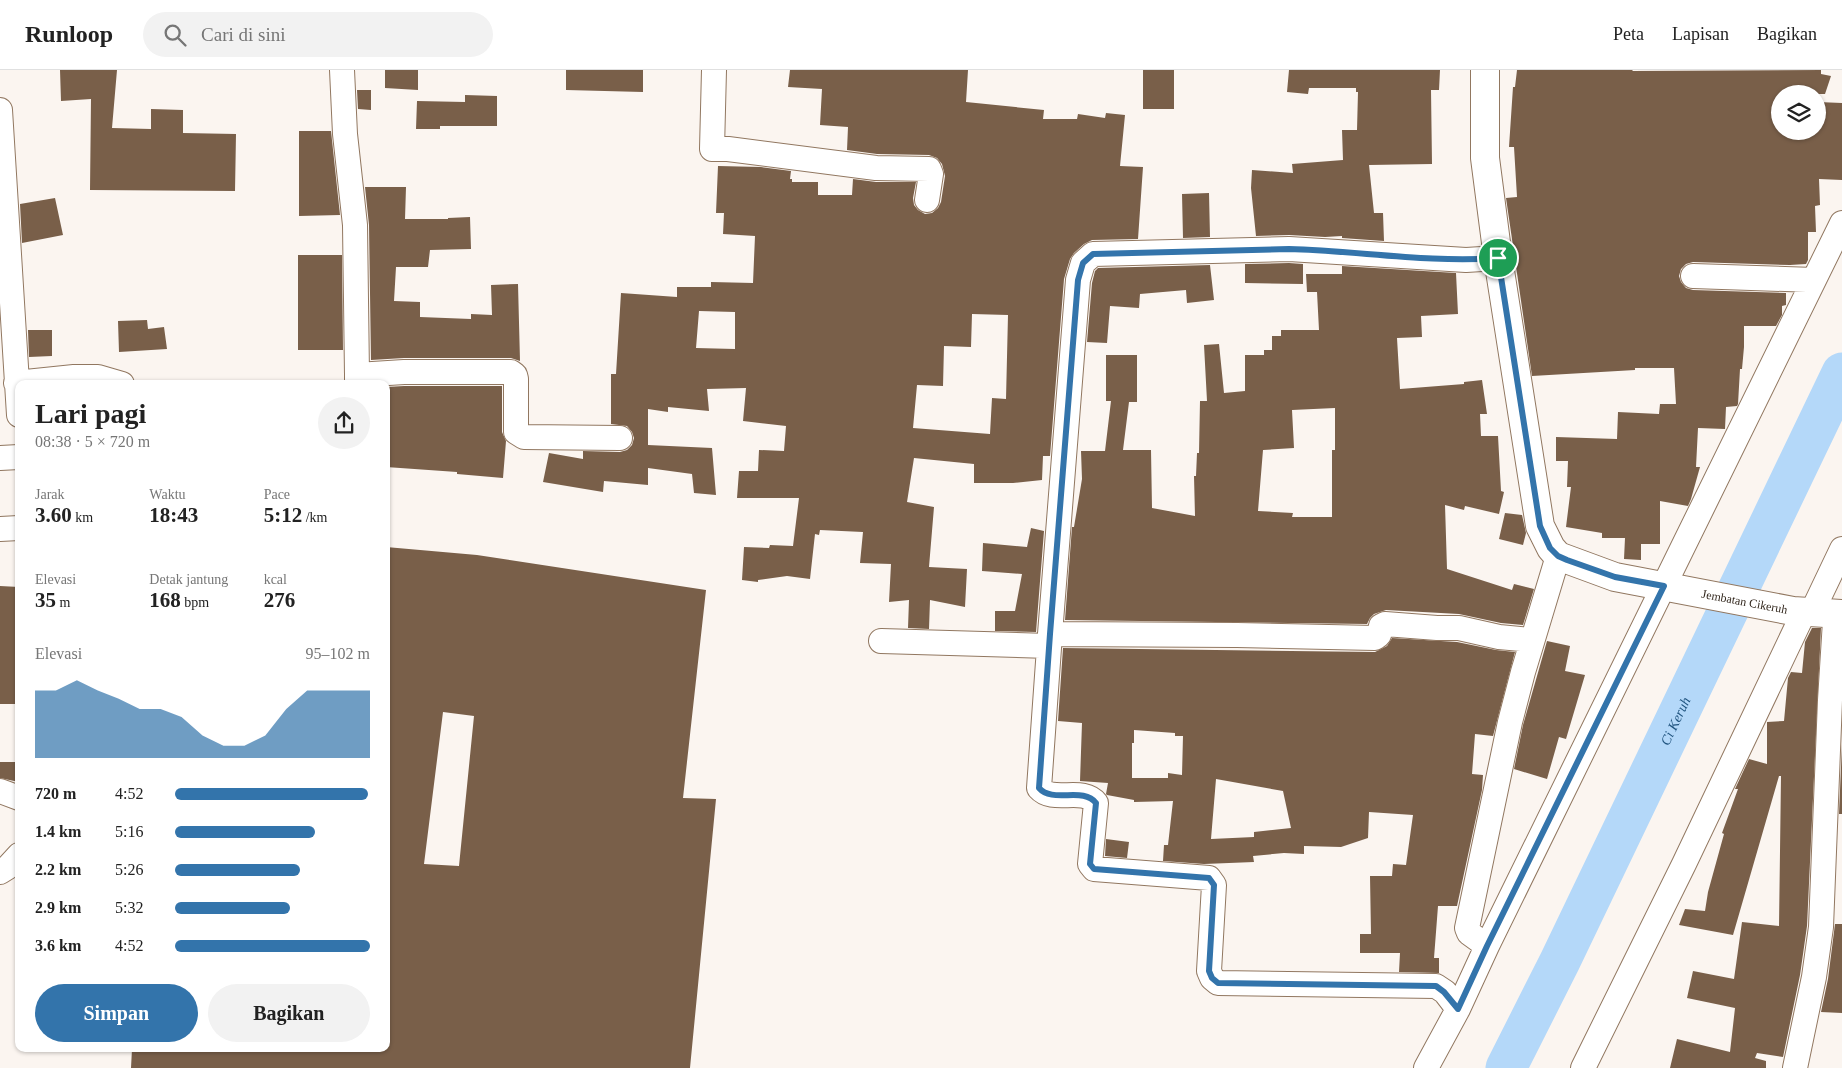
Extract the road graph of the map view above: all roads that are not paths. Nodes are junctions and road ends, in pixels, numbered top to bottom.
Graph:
1 (342, 70) edge
2 (714, 70) edge
3 (1485, 70) edge
4 (0, 110) edge
5 (927, 200) dead end
6 (1842, 223) edge
7 (1498, 258) junction
8 (1693, 276) dead end
9 (1814, 280) junction
10 (6, 299) edge
11 (357, 379) edge
12 (16, 380) edge
13 (41, 380) edge
14 (108, 380) edge
15 (620, 438) dead end
16 (15, 457) edge
17 (0, 458) edge
18 (15, 528) edge
19 (0, 529) edge
20 (1842, 549) edge
21 (1558, 556) junction
22 (1664, 586) junction
23 (1817, 613) edge
24 (1049, 640) junction
25 (1532, 640) junction
26 (881, 641) dead end
27 (0, 791) edge
28 (15, 797) edge
29 (15, 860) edge
30 (0, 872) edge
31 (1487, 946) junction
32 (1458, 1009) junction
33 (1426, 1068) edge
34 (1583, 1068) edge
35 (1795, 1068) edge

1 - 11 street
2 - 5 street
3 - 7 main road
4 - 10 street
6 - 9 street
7 - 21 main road
7 - 24 street
8 - 9 street
9 - 22 street
10 - 12 street
11 - 15 street
13 - 14 street
16 - 17 street
18 - 19 street
20 - 23 street
21 - 22 main road, Jembatan Cikeruh
21 - 25 street
22 - 23 main road, Jembatan Cikeruh
22 - 31 street
23 - 34 street
23 - 35 street
24 - 25 street
24 - 26 street
24 - 32 street
25 - 31 street
27 - 28 street
29 - 30 street
31 - 32 street
32 - 33 street

